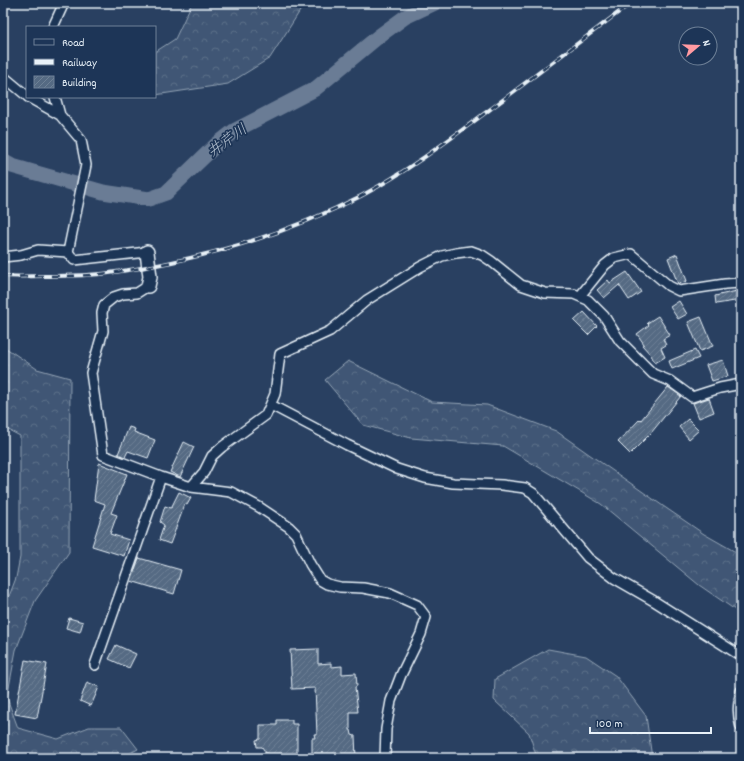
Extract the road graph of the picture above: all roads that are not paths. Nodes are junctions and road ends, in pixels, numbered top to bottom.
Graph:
1 (64, 3) edge
2 (53, 26) edge
3 (3, 76) edge
4 (26, 95) edge
5 (30, 98) edge
6 (55, 98) edge
7 (60, 115) junction
8 (68, 252) junction
9 (147, 252) joint
10 (3, 257) edge
11 (741, 283) edge
12 (148, 286) joint
13 (580, 296) junction
14 (741, 384) edge
15 (271, 405) junction
16 (161, 477) junction
17 (190, 487) junction
18 (741, 656) edge
19 (95, 665) dead end
20 (741, 691) edge
21 (741, 727) edge
22 (385, 758) edge

1 - 2 street
3 - 4 street
5 - 7 street
6 - 7 street
7 - 8 street
8 - 9 street
8 - 10 street
9 - 12 main road
11 - 13 street
12 - 16 street
13 - 14 street
13 - 15 street
15 - 17 street
15 - 18 street
16 - 17 street
16 - 19 street
17 - 22 street
20 - 21 street

